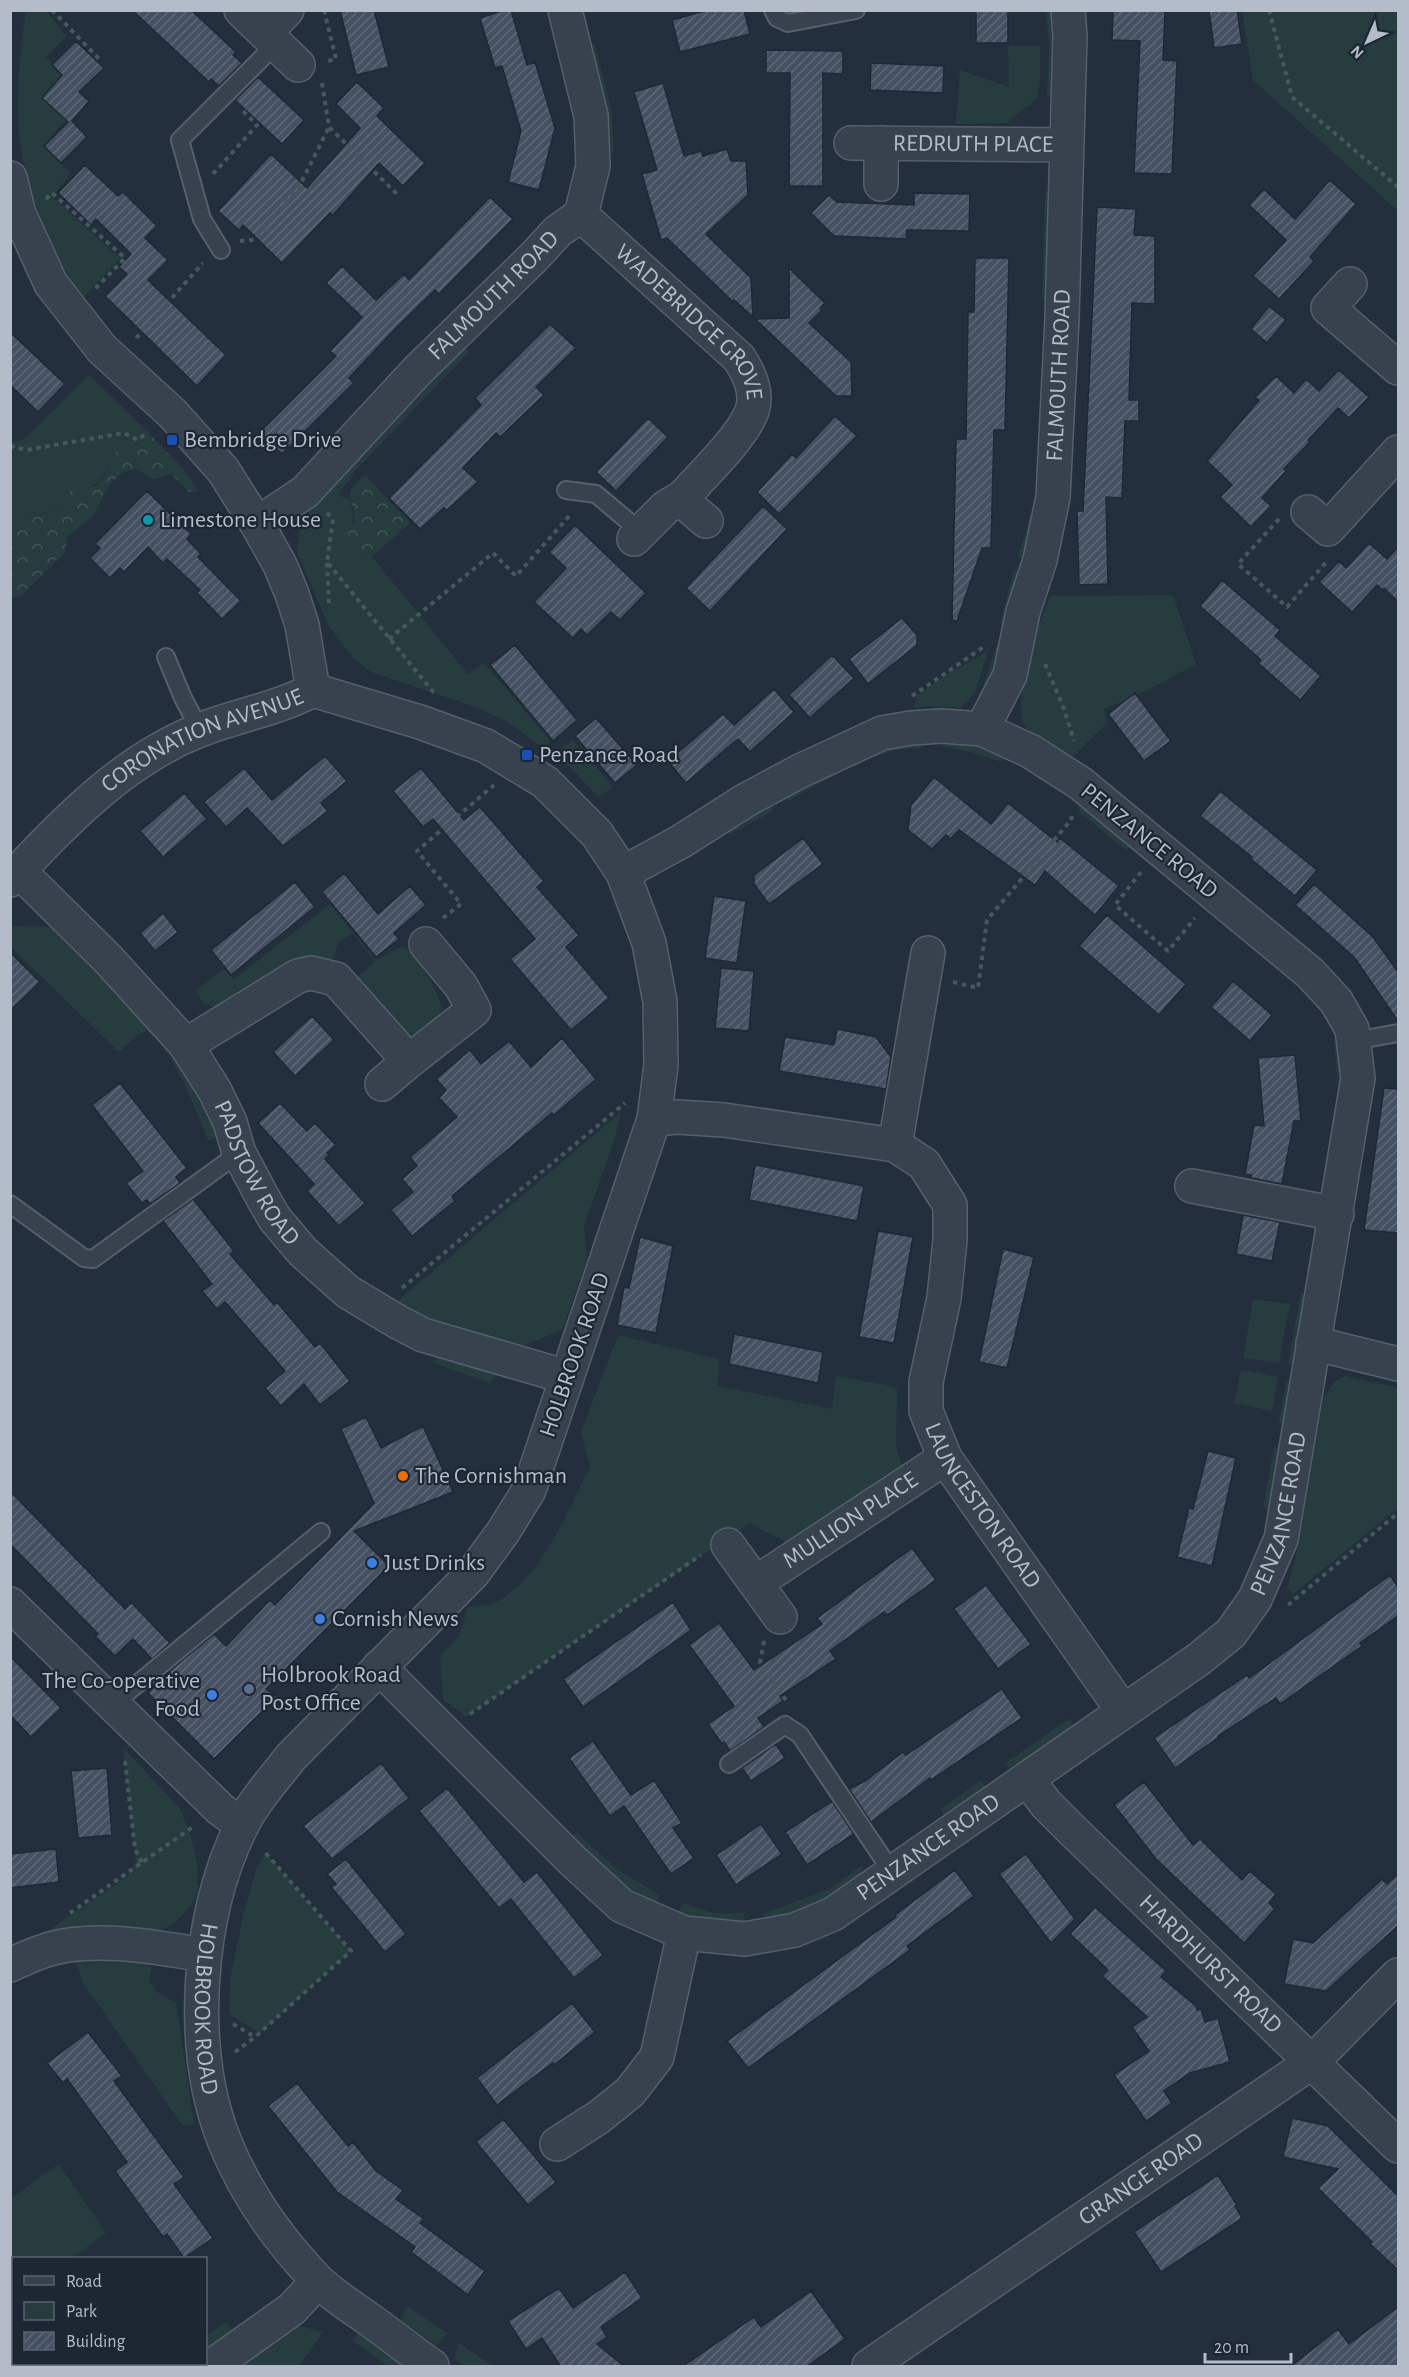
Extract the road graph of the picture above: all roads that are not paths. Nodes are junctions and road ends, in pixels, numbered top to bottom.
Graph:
1 (241, 10) edge
2 (565, 10) edge
3 (773, 10) edge
4 (856, 10) edge
5 (1068, 10) edge
6 (294, 48) edge
7 (1066, 145) junction
8 (10, 178) edge
9 (881, 184) dead end
10 (581, 215) junction
11 (221, 250) dead end
12 (1350, 284) dead end
13 (1398, 368) edge
14 (1398, 452) edge
15 (566, 490) dead end
16 (683, 497) junction
17 (1318, 520) road end
18 (706, 521) dead end
19 (257, 524) junction
20 (637, 536) joint
21 (166, 657) dead end
22 (313, 690) junction
23 (982, 729) junction
24 (200, 730) junction
25 (623, 873) junction
26 (15, 876) edge
27 (426, 944) road end
28 (928, 953) dead end
29 (1398, 1033) edge
30 (1354, 1041) junction
31 (186, 1045) junction
32 (409, 1061) junction
33 (382, 1084) dead end
34 (654, 1119) junction
35 (895, 1145) junction
36 (239, 1153) junction
37 (1192, 1186) dead end
38 (10, 1204) edge
39 (1337, 1214) junction
40 (1312, 1343) junction
41 (1398, 1364) edge
42 (567, 1377) junction
43 (945, 1458) junction
44 (321, 1532) dead end
45 (728, 1545) road end
46 (757, 1582) junction
47 (10, 1604) edge
48 (780, 1617) road end
49 (379, 1667) junction
50 (1123, 1711) junction
51 (123, 1716) junction
52 (729, 1764) dead end
53 (1027, 1779) junction
54 (231, 1817) junction
55 (892, 1872) junction
56 (684, 1934) junction
57 (203, 1955) junction
58 (10, 1965) edge
59 (1398, 1975) edge
60 (1312, 2062) junction
61 (557, 2144) dead end
62 (1398, 2146) edge
63 (318, 2281) junction
64 (212, 2367) edge
65 (432, 2367) edge
66 (869, 2367) edge

1 - 6 street
2 - 10 street, FALMOUTH ROAD
3 - 4 lane
5 - 7 street, FALMOUTH ROAD
6 - 11 lane
7 - 9 street, REDRUTH PLACE
7 - 23 street, FALMOUTH ROAD
8 - 19 street
10 - 16 street, WADEBRIDGE GROVE
10 - 19 street, FALMOUTH ROAD
12 - 13 street
14 - 17 street
15 - 20 lane
16 - 18 street
16 - 20 street, WADEBRIDGE GROVE
19 - 22 street
21 - 24 lane
22 - 24 street, CORONATION AVENUE
22 - 25 street, CORONATION AVENUE
23 - 25 street, PENZANCE ROAD
23 - 30 street, PENZANCE ROAD
24 - 26 street, CORONATION AVENUE
25 - 34 street, HOLBROOK ROAD
26 - 31 street, PADSTOW ROAD
27 - 32 street
28 - 35 street
29 - 30 lane
30 - 39 street, PENZANCE ROAD
31 - 32 street
31 - 36 street, PADSTOW ROAD
32 - 33 street
34 - 35 street, LAUNCESTON ROAD
34 - 42 street, HOLBROOK ROAD
35 - 43 street, LAUNCESTON ROAD
36 - 38 lane
36 - 42 street, PADSTOW ROAD
37 - 39 street
39 - 40 street, PENZANCE ROAD
40 - 41 street
40 - 50 street, PENZANCE ROAD
42 - 49 street, HOLBROOK ROAD
43 - 46 street, MULLION PLACE
43 - 50 street, LAUNCESTON ROAD
44 - 51 lane
45 - 46 street, MULLION PLACE
46 - 48 street, MULLION PLACE
47 - 51 street
49 - 54 street, HOLBROOK ROAD
49 - 56 street, PENZANCE ROAD
50 - 53 street, PENZANCE ROAD
51 - 54 street
52 - 55 lane
53 - 55 street, PENZANCE ROAD
53 - 60 street, HARDHURST ROAD
54 - 57 street, HOLBROOK ROAD
55 - 56 street, PENZANCE ROAD
56 - 61 street
57 - 58 street
57 - 63 street, HOLBROOK ROAD
59 - 60 street, GRANGE ROAD
60 - 62 street, HARDHURST ROAD
60 - 66 street, GRANGE ROAD
63 - 64 street
63 - 65 street, HOLBROOK ROAD

